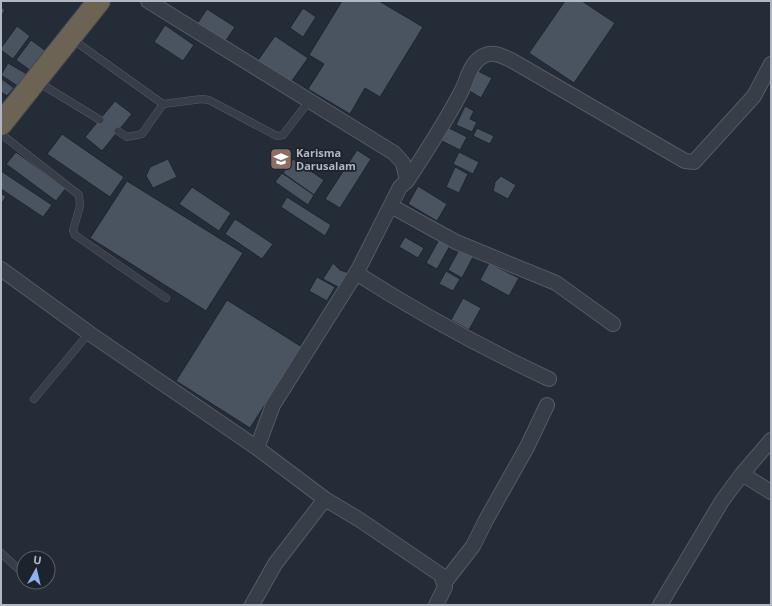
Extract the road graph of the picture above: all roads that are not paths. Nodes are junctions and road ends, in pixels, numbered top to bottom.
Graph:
1 (99, 1) edge
2 (148, 1) edge
3 (70, 37) junction
4 (771, 64) edge
5 (36, 80) junction
6 (308, 101) junction
7 (162, 104) junction
8 (100, 120) dead end
9 (1, 124) edge
10 (118, 131) dead end
11 (1, 134) edge
12 (407, 181) junction
13 (391, 206) junction
14 (1, 269) edge
15 (356, 273) junction
16 (166, 298) dead end
17 (613, 324) dead end
18 (90, 333) junction
19 (549, 379) dead end
20 (34, 399) dead end
21 (547, 405) dead end
22 (771, 440) edge
23 (257, 448) junction
24 (742, 474) junction
25 (771, 492) edge
26 (325, 499) junction
27 (1, 554) edge
28 (16, 567) edge
29 (445, 582) junction
30 (252, 605) edge
31 (436, 605) edge
32 (660, 605) edge

1 - 3 highway
2 - 6 street
3 - 5 highway
3 - 7 lane
4 - 12 street
5 - 8 lane
5 - 9 highway
6 - 7 lane
6 - 12 street
7 - 10 lane
11 - 16 lane
12 - 13 street
13 - 15 street
13 - 17 street
14 - 18 street
15 - 19 street
15 - 23 street
18 - 20 lane
18 - 23 street
21 - 29 street
22 - 24 street
23 - 26 street
24 - 25 street
24 - 32 street
26 - 29 street
26 - 30 street
27 - 28 lane
29 - 31 street

